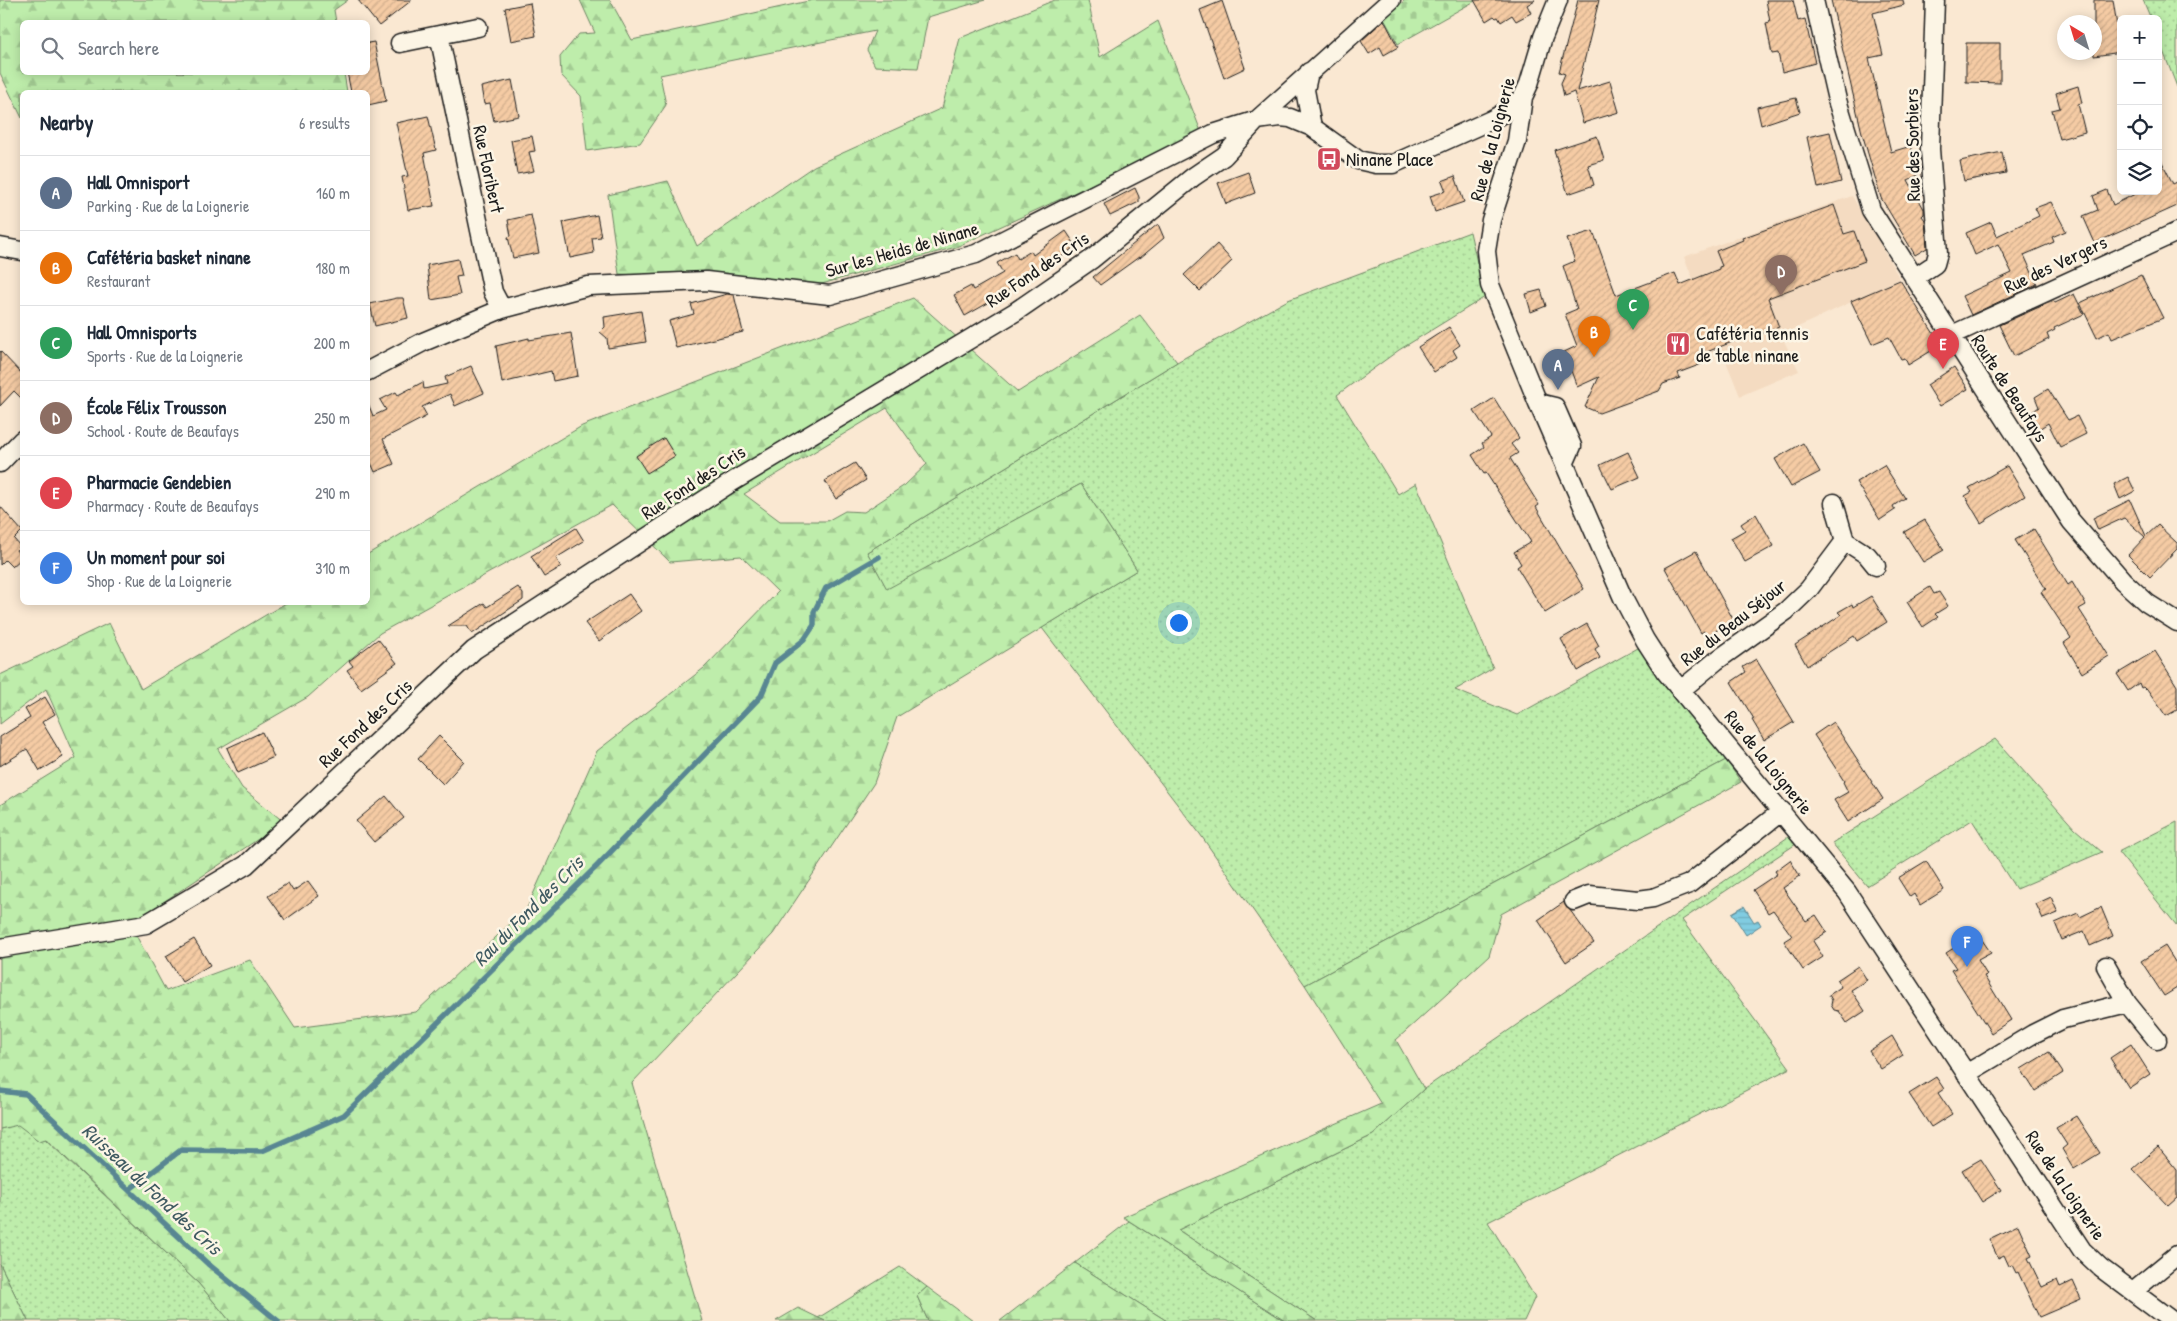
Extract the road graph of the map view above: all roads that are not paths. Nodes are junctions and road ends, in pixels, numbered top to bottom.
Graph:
1 (1392, 0) edge
2 (1558, 0) edge
3 (1814, 0) edge
4 (1935, 0) edge
5 (478, 27) dead end
6 (439, 35) junction
7 (400, 43) dead end
8 (1309, 72) junction
9 (1523, 97) junction
10 (1257, 120) junction
11 (1482, 125) junction
12 (1312, 127) junction
13 (1518, 141) junction
14 (2177, 232) edge
15 (0, 247) edge
16 (20, 251) edge
17 (1914, 278) junction
18 (502, 309) junction
19 (1952, 335) junction
20 (370, 370) edge
21 (20, 442) edge
22 (0, 463) edge
23 (1834, 503) dead end
24 (1845, 540) junction
25 (1876, 566) dead end
26 (2177, 622) edge
27 (1682, 689) junction
28 (1782, 811) junction
29 (1574, 901) dead end
30 (0, 948) edge
31 (2106, 966) dead end
32 (2127, 1003) junction
33 (2156, 1040) dead end
34 (1966, 1074) junction
35 (2177, 1255) edge
36 (2133, 1292) junction
37 (2172, 1321) edge

1 - 8 street, Rue Fond des Cris
2 - 9 street, Rue de la Loignerie
3 - 17 street, Route de Beaufays
4 - 17 street, Rue des Sorbiers
5 - 6 street
6 - 7 street
6 - 18 street, Rue Floribert
8 - 10 street, Rue Fond des Cris
8 - 12 street
9 - 11 street
9 - 13 street, Rue de la Loignerie
10 - 12 street
10 - 18 street, Sur les Heids de Ninane
10 - 30 street, Rue Fond des Cris
11 - 12 street
11 - 13 street
13 - 27 street, Rue de la Loignerie
14 - 19 street, Rue des Vergers
15 - 16 street
17 - 19 street, Route de Beaufays
18 - 20 street, Sur les Heids de Ninane
19 - 26 street, Route de Beaufays
21 - 22 street
23 - 24 street
24 - 25 street
24 - 27 street, Rue du Beau Séjour
27 - 28 street, Rue de la Loignerie
28 - 29 street
28 - 34 street, Rue de la Loignerie
31 - 32 street
32 - 33 street
32 - 34 street
34 - 36 street, Rue de la Loignerie
35 - 36 street
36 - 37 street, Rue de la Loignerie

